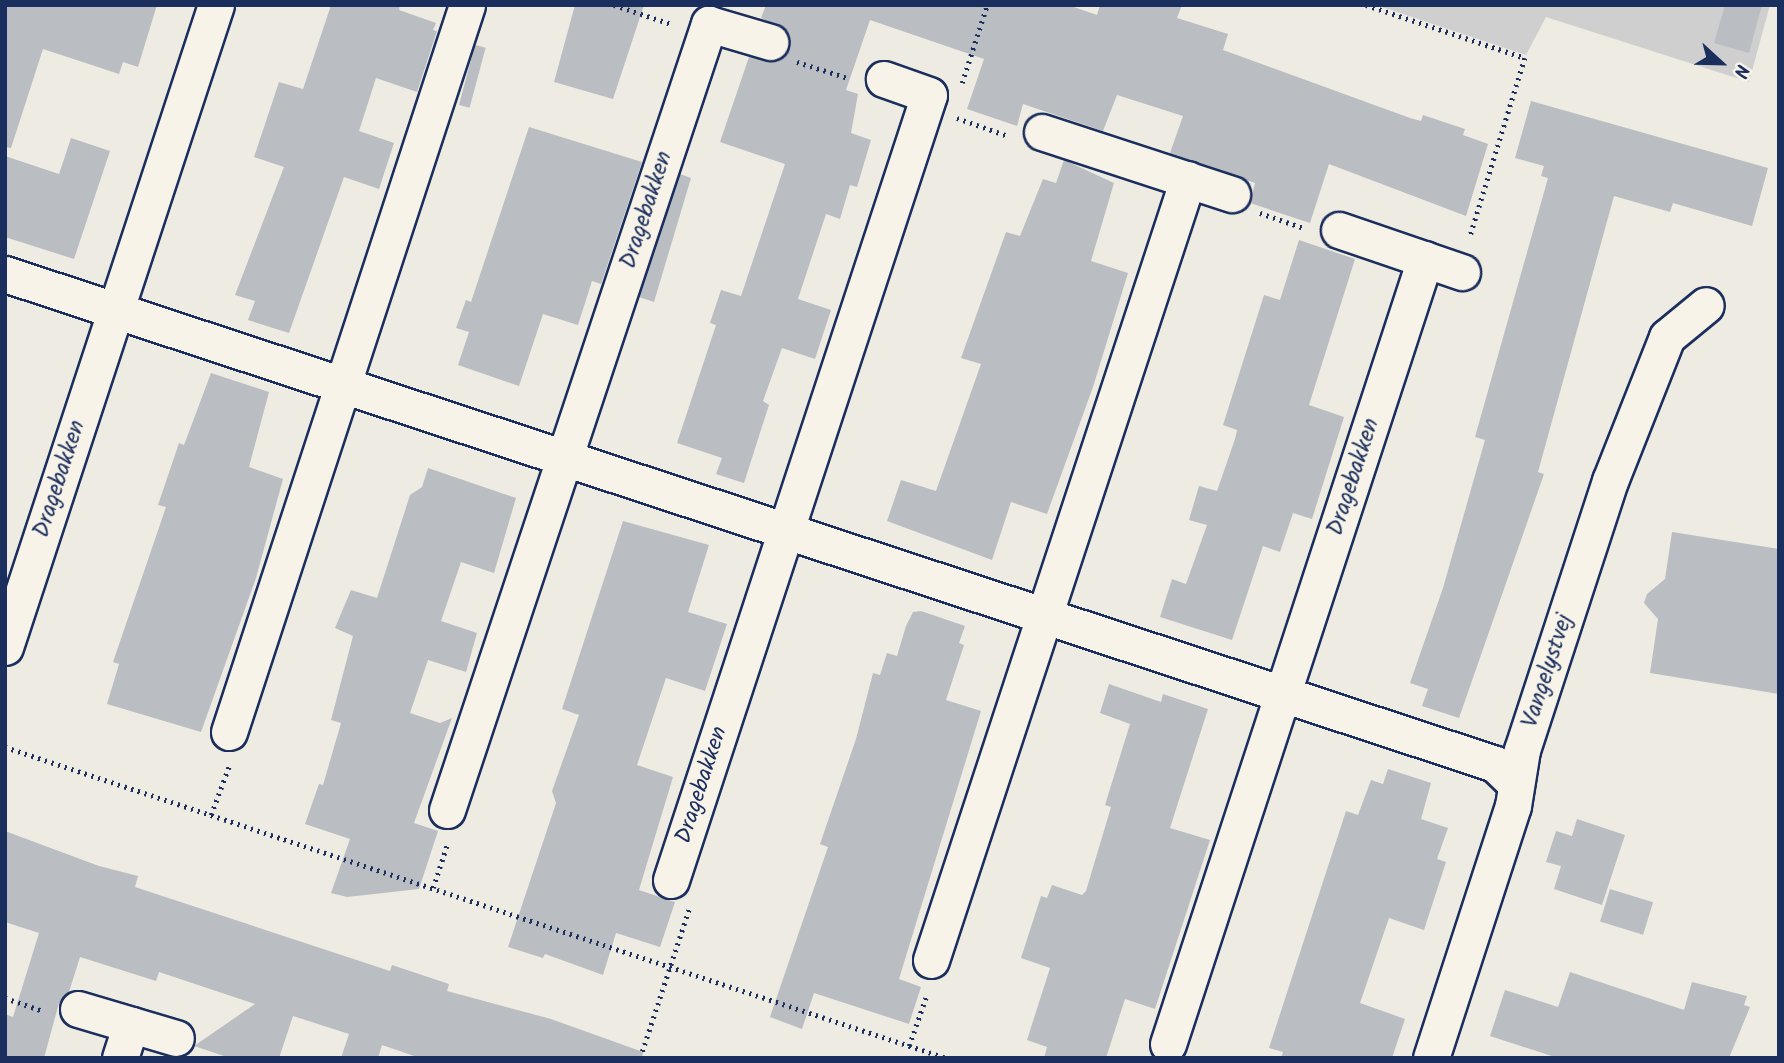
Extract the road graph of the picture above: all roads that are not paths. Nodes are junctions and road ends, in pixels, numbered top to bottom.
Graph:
1 (216, 5) edge
2 (467, 5) edge
3 (770, 43) road end
4 (884, 79) road end
5 (1042, 132) road end
6 (1188, 179) junction
7 (1232, 194) road end
8 (1339, 230) road end
9 (1425, 259) junction
10 (1462, 271) road end
11 (5, 274) edge
12 (1706, 305) dead end
13 (116, 310) junction
14 (343, 385) junction
15 (564, 457) junction
16 (786, 530) junction
17 (1043, 615) junction
18 (5, 648) edge
19 (1283, 694) junction
20 (229, 732) road end
21 (1516, 783) junction
22 (447, 810) dead end
23 (671, 880) dead end
24 (931, 960) road end
25 (78, 1009) dead end
26 (131, 1025) junction
27 (176, 1038) dead end
28 (1168, 1044) dead end
29 (120, 1058) edge
30 (1432, 1058) edge

1 - 13 street, Dragebakken
2 - 14 street
3 - 15 street, Dragebakken
4 - 16 street, Dragebakken
5 - 6 street
6 - 7 street
6 - 17 street
8 - 9 street
9 - 10 street
9 - 19 street, Dragebakken
11 - 13 street
12 - 21 street, Vangelystvej
13 - 14 street
13 - 18 street, Dragebakken
14 - 15 street
14 - 20 street
15 - 16 street
15 - 22 street, Dragebakken
16 - 17 street
16 - 23 street, Dragebakken
17 - 19 street
17 - 24 street
19 - 21 street
19 - 28 street, Dragebakken
21 - 30 street, Vangelystvej
25 - 26 street
26 - 27 street
26 - 29 street

